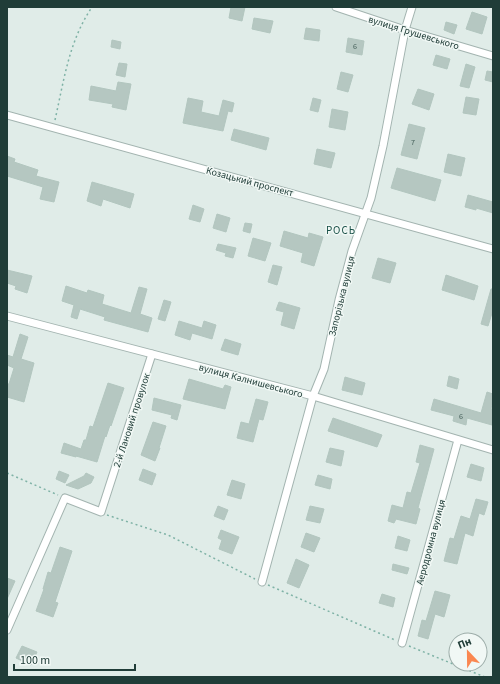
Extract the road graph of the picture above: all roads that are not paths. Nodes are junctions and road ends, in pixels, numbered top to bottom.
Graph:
1 (336, 7) edge
2 (412, 7) edge
3 (405, 30) junction
4 (493, 56) edge
5 (7, 115) edge
6 (365, 213) junction
7 (493, 249) edge
8 (7, 316) edge
9 (152, 354) junction
10 (313, 396) junction
11 (458, 440) junction
12 (493, 450) edge
13 (262, 582) road end
14 (7, 630) edge
15 (402, 643) road end

1 - 3 street, вулиця Грушевського
2 - 3 street, Запорізька вулиця
3 - 4 street, вулиця Грушевського
3 - 6 street, Запорізька вулиця
5 - 6 street, Козацький проспект
6 - 7 street, Козацький проспект
6 - 10 street, Запорізька вулиця
8 - 9 street, вулиця Калнишевського
9 - 10 street, вулиця Калнишевського
9 - 14 street, 2-й Лановий провулок
10 - 11 street, вулиця Калнишевського
10 - 13 street, Запорізька вулиця
11 - 12 street, вулиця Калнишевського
11 - 15 street, Аеродромна вулиця

